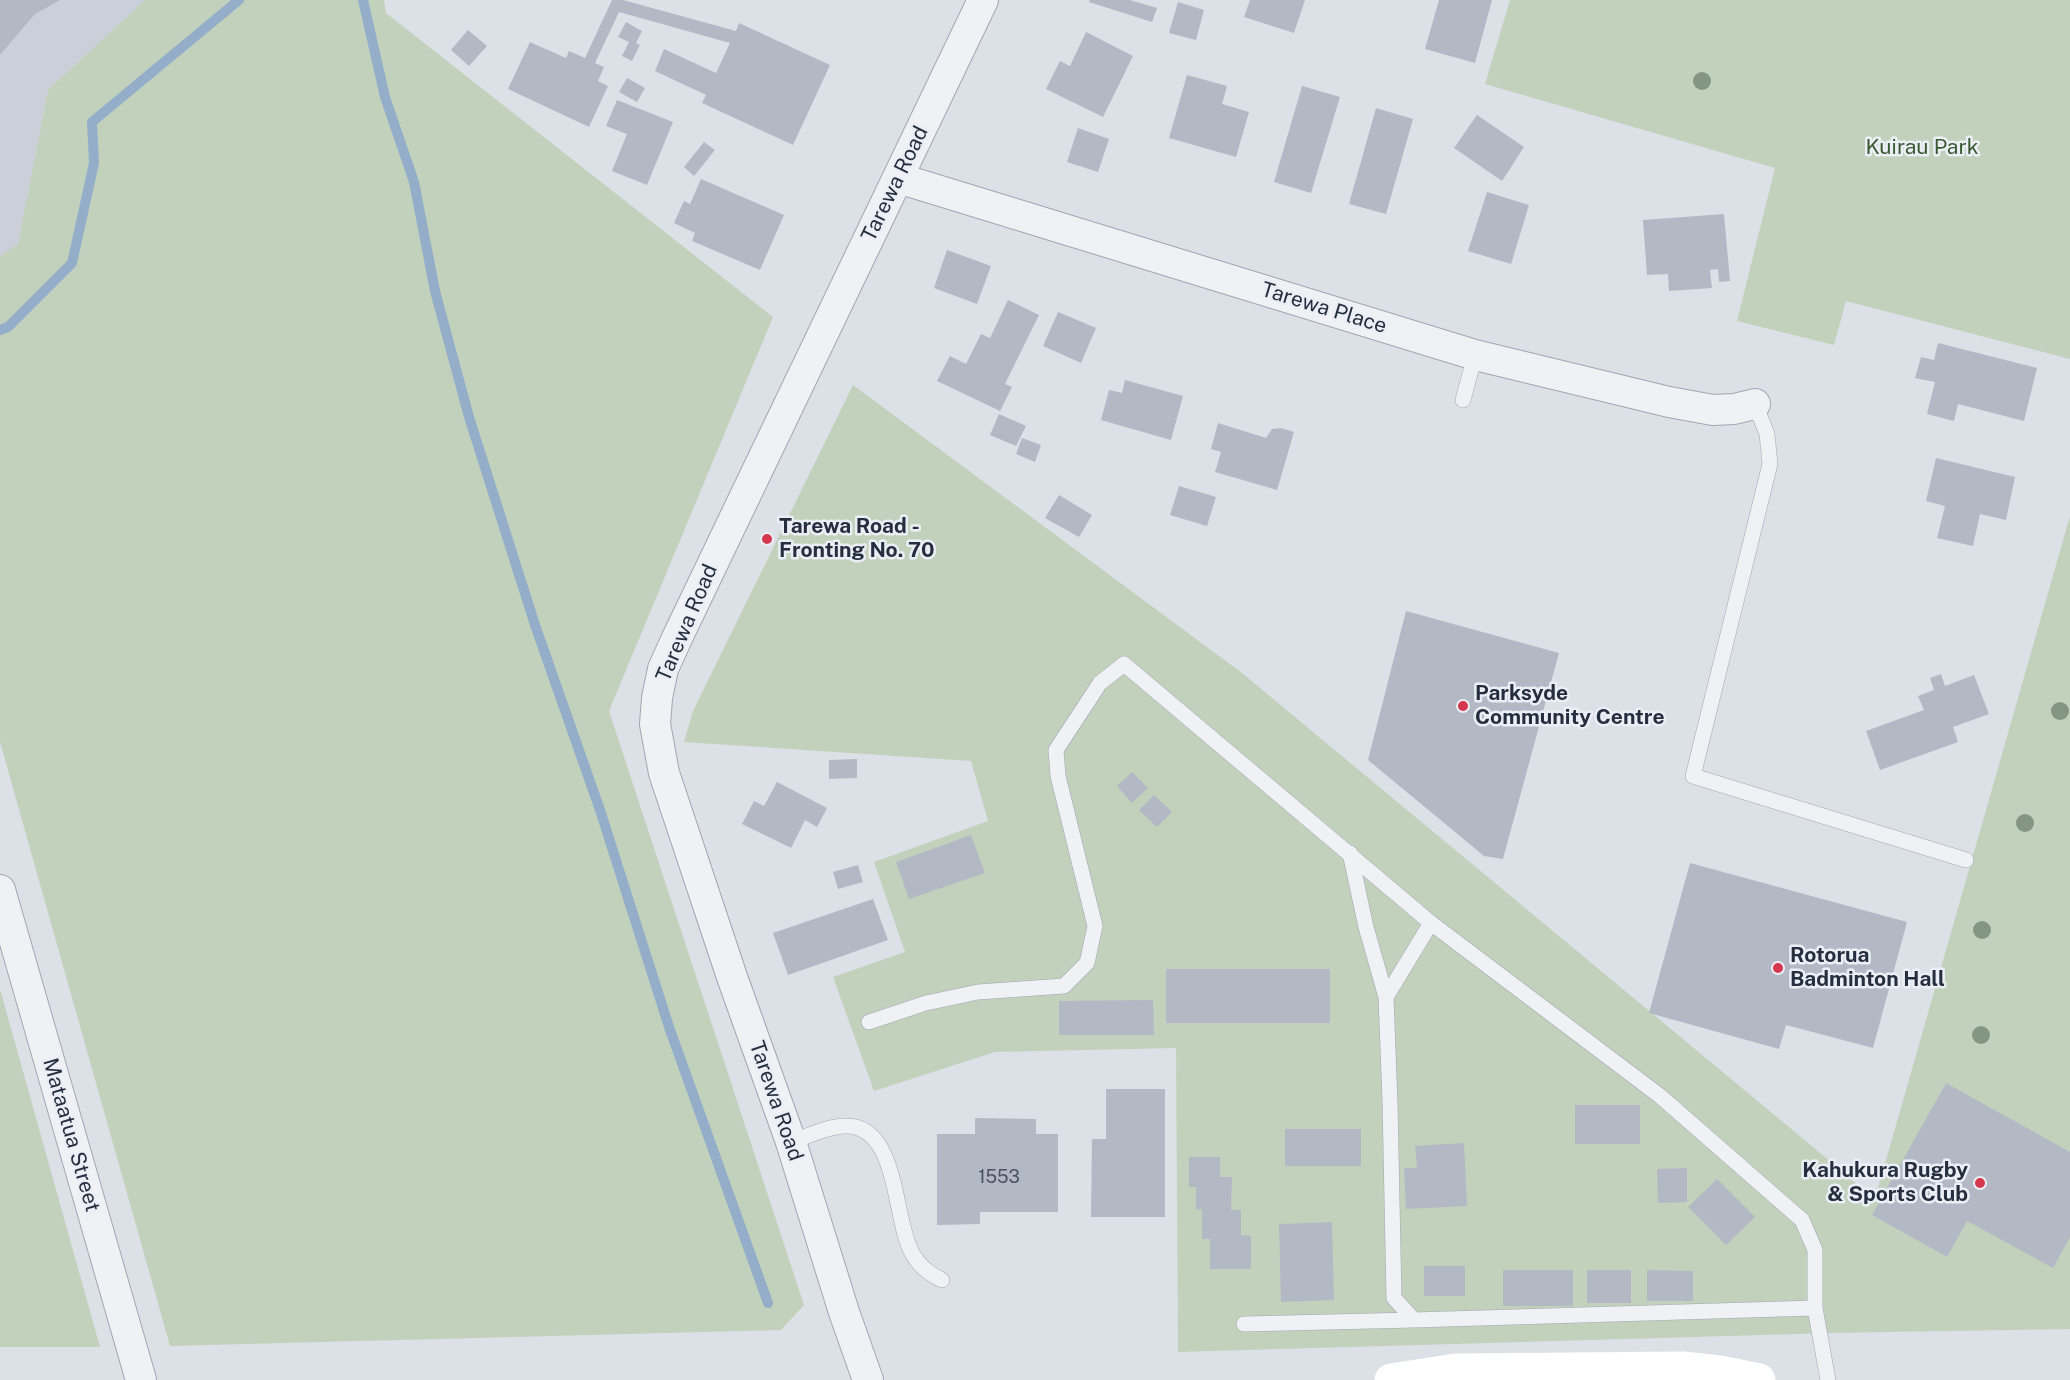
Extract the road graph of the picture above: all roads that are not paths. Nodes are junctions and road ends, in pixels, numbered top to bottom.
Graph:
1 (983, 0) edge
2 (898, 178) junction
3 (1475, 354) junction
4 (1463, 400) dead end
5 (1755, 404) joint
6 (1350, 853) junction
7 (1966, 860) dead end
8 (0, 890) edge
9 (1431, 923) junction
10 (1386, 997) junction
11 (870, 1022) dead end
12 (791, 1142) junction
13 (942, 1280) dead end
14 (1815, 1308) junction
15 (1414, 1320) junction
16 (1244, 1324) dead end
17 (141, 1380) edge
18 (868, 1380) edge
19 (1391, 1380) edge
20 (1759, 1380) edge
21 (1828, 1380) edge

1 - 2 street, Tarewa Road
2 - 3 street, Tarewa Place
2 - 12 street, Tarewa Road
3 - 4 lane
3 - 5 street, Tarewa Place
5 - 7 lane
6 - 9 lane
6 - 10 lane
6 - 11 lane
8 - 17 street, Mataatua Street
9 - 10 lane
9 - 14 lane
10 - 15 lane
12 - 13 lane
12 - 18 street, Tarewa Road
14 - 15 lane
14 - 21 lane
15 - 16 lane
19 - 20 main road

